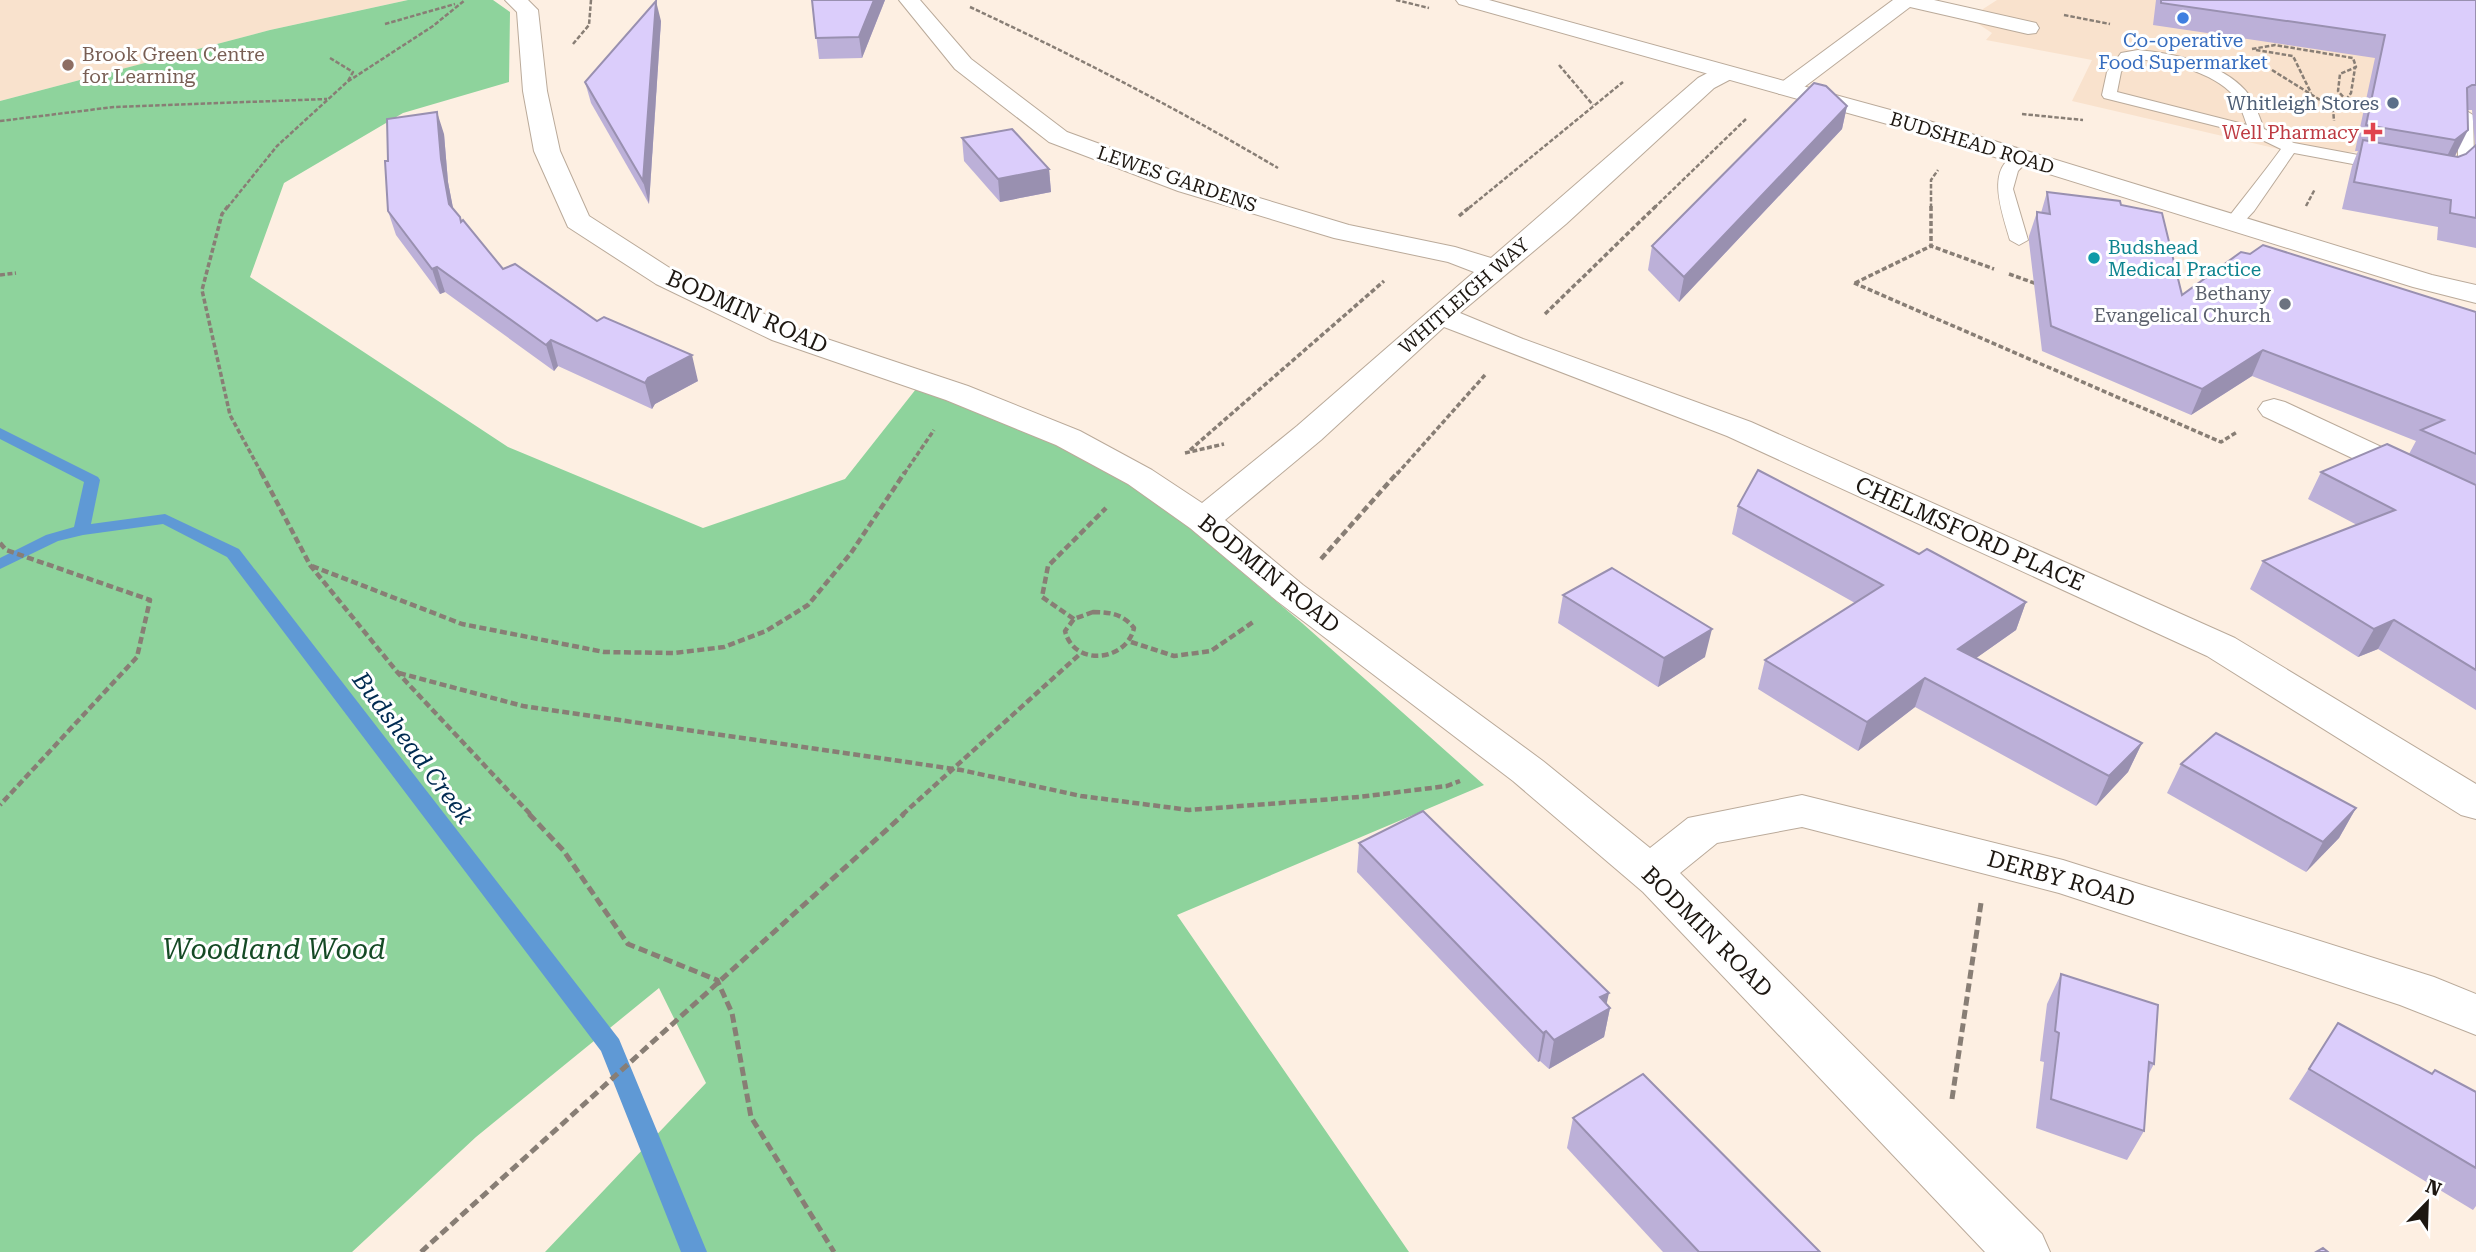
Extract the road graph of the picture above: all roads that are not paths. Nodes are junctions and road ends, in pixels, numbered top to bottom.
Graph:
1 (515, 0) edge
2 (909, 0) edge
3 (1466, 0) edge
4 (1907, 0) edge
5 (2028, 28) dead end
6 (1725, 73) junction
7 (1787, 89) junction
8 (2465, 115) edge
9 (2258, 132) junction
10 (2290, 147) junction
11 (2022, 158) junction
12 (2400, 168) edge
13 (2440, 174) edge
14 (2233, 223) junction
15 (2019, 240) dead end
16 (1493, 270) junction
17 (2476, 294) edge
18 (1440, 314) junction
19 (2274, 408) road end
20 (2476, 504) edge
21 (1203, 520) junction
22 (2476, 804) edge
23 (1650, 872) junction
24 (2476, 1015) edge
25 (2022, 1252) edge

1 - 21 street, BODMIN ROAD
2 - 16 street, LEWES GARDENS
3 - 6 street, BUDSHEAD ROAD
4 - 5 street
4 - 7 street
6 - 7 street, BUDSHEAD ROAD
6 - 16 street, WHITLEIGH WAY
7 - 11 street, BUDSHEAD ROAD
8 - 13 lane
9 - 9 lane
9 - 10 lane
10 - 12 lane
10 - 14 lane
11 - 14 street, BUDSHEAD ROAD
11 - 15 lane
14 - 17 street, BUDSHEAD ROAD
16 - 18 street, WHITLEIGH WAY
18 - 21 street, WHITLEIGH WAY
18 - 22 street, CHELMSFORD PLACE
19 - 20 street
21 - 23 street, BODMIN ROAD
23 - 24 street, DERBY ROAD
23 - 25 street, BODMIN ROAD

